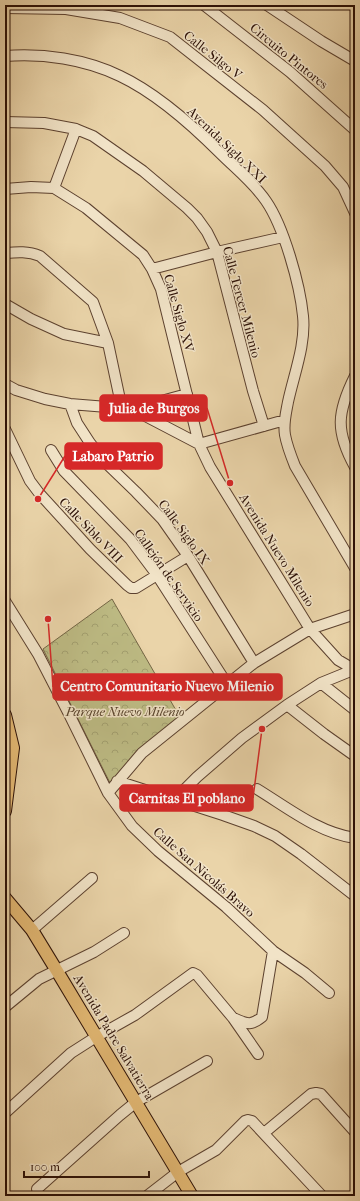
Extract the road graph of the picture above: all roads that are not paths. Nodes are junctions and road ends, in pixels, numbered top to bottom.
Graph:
1 (204, 5) edge
2 (267, 5) edge
3 (5, 8) edge
4 (5, 56) edge
5 (355, 61) edge
6 (5, 122) edge
7 (76, 129) junction
8 (355, 130) edge
9 (54, 188) junction
10 (5, 189) edge
11 (355, 213) edge
12 (283, 237) junction
13 (217, 252) junction
14 (5, 253) edge
15 (152, 269) junction
16 (5, 304) edge
17 (108, 344) junction
18 (355, 376) edge
19 (5, 384) edge
20 (187, 394) junction
21 (70, 404) junction
22 (127, 409) junction
23 (285, 420) junction
24 (264, 426) junction
25 (5, 429) edge
26 (199, 444) junction
27 (51, 450) dead end
28 (355, 467) edge
29 (188, 556) junction
30 (355, 568) edge
31 (157, 575) junction
32 (5, 601) edge
33 (355, 614) edge
34 (310, 629) junction
35 (254, 663) junction
36 (354, 670) edge
37 (321, 683) junction
38 (227, 684) junction
39 (287, 705) junction
40 (355, 710) edge
41 (5, 715) edge
42 (355, 756) edge
43 (117, 781) junction
44 (257, 790) dead end
45 (108, 793) junction
46 (175, 800) junction
47 (5, 811) edge
48 (355, 838) edge
49 (92, 878) dead end
50 (355, 896) edge
51 (6, 901) edge
52 (32, 930) junction
53 (124, 933) dead end
54 (273, 951) junction
55 (57, 971) junction
56 (329, 993) dead end
57 (5, 1007) edge
58 (233, 1018) junction
59 (96, 1037) junction
60 (258, 1054) dead end
61 (207, 1061) dead end
62 (136, 1102) junction
63 (5, 1113) edge
64 (355, 1132) edge
65 (264, 1133) junction
66 (178, 1172) junction
67 (37, 1189) dead end
68 (148, 1196) edge
69 (192, 1196) edge
70 (322, 1196) edge

1 - 8 street, Circuito Pintores
2 - 5 street
3 - 11 street, Calle Silgo V
4 - 12 street, Avenida Siglo XXI
6 - 7 street, Calle Tercer Milenio
7 - 9 street
7 - 13 street, Calle Tercer Milenio
9 - 10 street, Calle Siglo XV
9 - 15 street, Calle Siglo XV
12 - 13 street
12 - 23 street, Avenida Siglo XXI
13 - 15 street
13 - 24 street, Calle Tercer Milenio
14 - 17 street
15 - 20 street, Calle Siglo XV
16 - 17 street
17 - 22 street
18 - 28 street
19 - 21 street
20 - 22 street
20 - 26 street, Calle Siglo XV
21 - 22 street
21 - 29 street, Calle Siglo IX
22 - 26 street
23 - 24 street
23 - 30 street, Avenida Siglo XXI
24 - 26 street
25 - 31 street, Calle Siblo VIII
26 - 34 street, Avenida Nuevo Milenio
27 - 31 street, Callejón de Servicio
29 - 31 street, Calle Siblo VIII
29 - 35 street, Calle Siglo IX
31 - 38 street, Callejón de Servicio
32 - 45 street, Calle San Nicolás Bravo
33 - 34 street
34 - 35 street
34 - 36 street, Avenida Nuevo Milenio
35 - 38 street
36 - 37 street
37 - 39 street
37 - 40 street
38 - 43 street
39 - 42 street
39 - 46 street
41 - 47 main road
43 - 45 street
43 - 46 street
44 - 48 street
45 - 54 street, Calle San Nicolás Bravo
46 - 50 street
49 - 52 street
51 - 52 main road, Avenida Padre Salvatierra
52 - 55 main road, Avenida Padre Salvatierra
53 - 55 street
54 - 56 street, Calle San Nicolás Bravo
54 - 58 street
55 - 57 street
55 - 59 main road, Avenida Padre Salvatierra
58 - 59 street
58 - 60 street
59 - 62 main road, Avenida Padre Salvatierra
59 - 63 street
61 - 62 street
62 - 66 main road, Avenida Padre Salvatierra
62 - 67 street
64 - 65 street
65 - 66 street
65 - 70 street
66 - 68 street
66 - 69 main road, Avenida Padre Salvatierra

